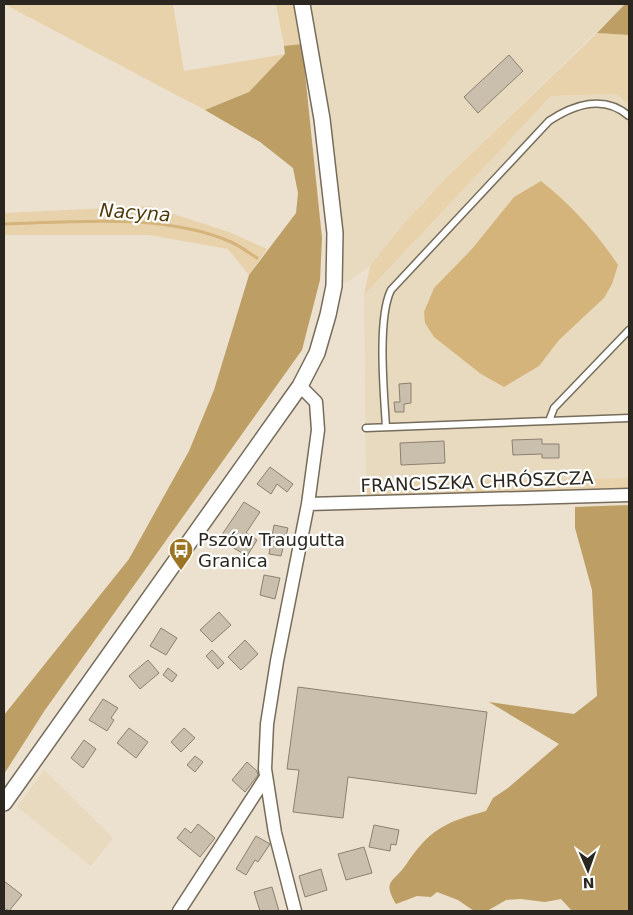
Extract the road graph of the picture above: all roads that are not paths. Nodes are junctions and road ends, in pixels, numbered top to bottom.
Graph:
1 (302, 4) edge
2 (629, 116) edge
3 (629, 330) edge
4 (300, 386) junction
5 (629, 418) edge
6 (549, 421) junction
7 (386, 427) junction
8 (366, 428) dead end
9 (629, 495) edge
10 (308, 504) junction
11 (266, 777) junction
12 (4, 802) edge
13 (178, 911) edge
14 (295, 911) edge

1 - 4 street
2 - 7 lane
3 - 6 lane
4 - 10 street
4 - 12 street
5 - 6 lane
6 - 7 lane
7 - 8 lane
9 - 10 street, FRANCISZKA CHRÓSZCZA
10 - 11 street
11 - 13 street
11 - 14 street

